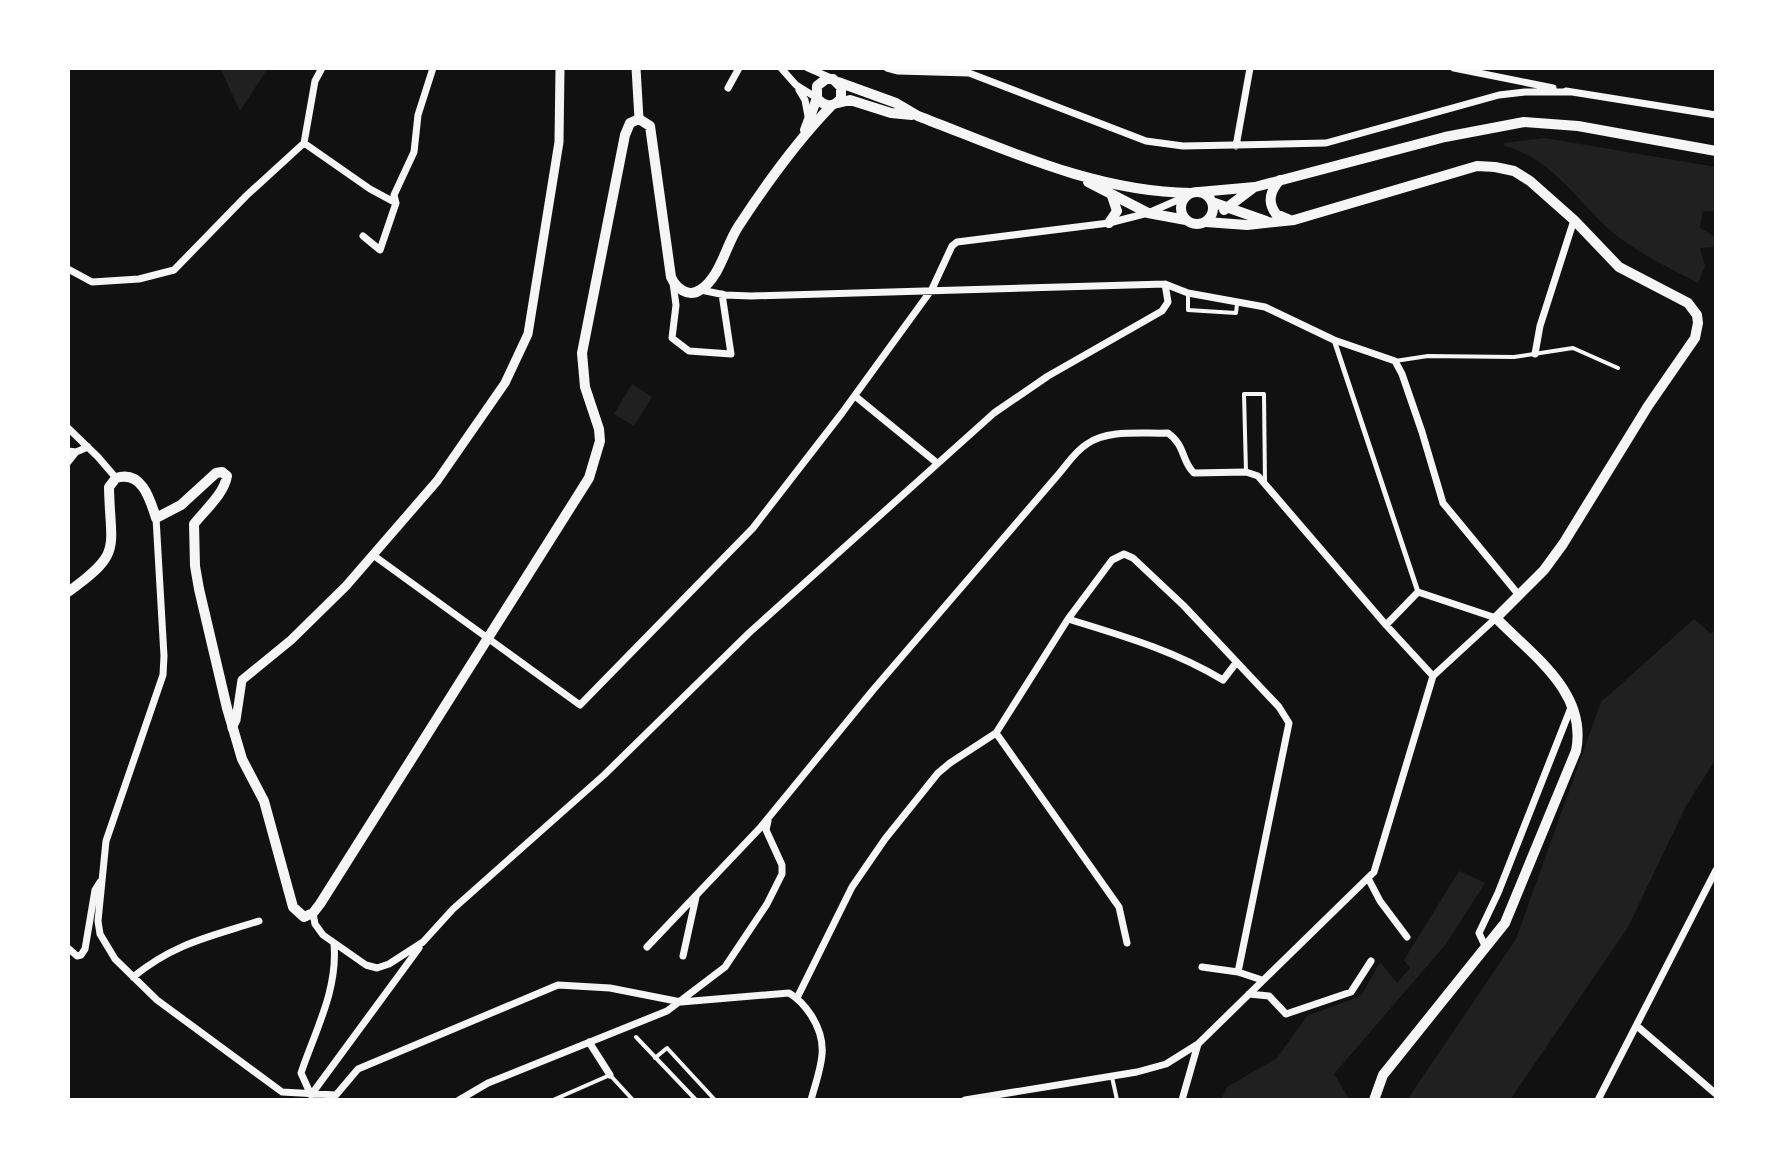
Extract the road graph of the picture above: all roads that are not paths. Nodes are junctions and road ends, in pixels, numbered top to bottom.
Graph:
1 (322, 68) edge
2 (433, 68) edge
3 (560, 68) edge
4 (636, 68) edge
5 (739, 68) edge
6 (781, 68) edge
7 (808, 68) edge
8 (887, 68) edge
9 (1250, 68) edge
10 (1454, 68) edge
11 (969, 71) edge
12 (835, 81) junction
13 (796, 85) junction
14 (728, 88) dead end
15 (1570, 92) junction
16 (817, 98) junction
17 (835, 104) junction
18 (1716, 115) edge
19 (918, 116) junction
20 (639, 119) junction
21 (808, 122) junction
22 (803, 136) junction
23 (304, 143) junction
24 (1236, 146) junction
25 (1716, 151) edge
26 (1079, 177) junction
27 (1280, 180) junction
28 (1255, 187) junction
29 (1192, 194) junction
30 (1112, 196) junction
31 (1212, 202) junction
32 (396, 203) junction
33 (1226, 209) junction
34 (1148, 213) junction
35 (1186, 220) junction
36 (1208, 220) junction
37 (1294, 220) junction
38 (1574, 220) junction
39 (1109, 223) junction
40 (1272, 223) junction
41 (363, 236) dead end
42 (68, 269) edge
43 (673, 281) junction
44 (1165, 284) junction
45 (932, 289) junction
46 (701, 290) junction
47 (1188, 293) junction
48 (722, 294) junction
49 (1237, 302) junction
50 (1334, 340) junction
51 (1535, 354) junction
52 (1395, 361) junction
53 (1618, 368) dead end
54 (855, 396) junction
55 (68, 428) edge
56 (88, 447) junction
57 (72, 452) edge
58 (68, 462) edge
59 (937, 463) junction
60 (1246, 472) junction
61 (114, 480) junction
62 (1265, 484) junction
63 (156, 518) junction
64 (373, 555) junction
65 (68, 592) edge
66 (1418, 592) junction
67 (1518, 594) junction
68 (1496, 618) junction
69 (1068, 619) junction
70 (1386, 625) junction
71 (488, 639) junction
72 (1236, 663) junction
73 (1433, 676) junction
74 (1573, 703) junction
75 (232, 728) junction
76 (996, 733) junction
77 (768, 817) junction
78 (1716, 870) edge
79 (1368, 878) junction
80 (102, 880) junction
81 (697, 895) junction
82 (313, 913) junction
83 (259, 921) dead end
84 (1407, 937) dead end
85 (423, 942) junction
86 (1127, 943) dead end
87 (334, 944) junction
88 (647, 947) dead end
89 (1486, 949) junction
90 (71, 952) edge
91 (683, 956) dead end
92 (1371, 961) dead end
93 (68, 966) edge
94 (1202, 967) dead end
95 (1238, 972) junction
96 (133, 977) junction
97 (712, 978) junction
98 (1262, 980) junction
99 (1249, 994) junction
100 (724, 997) junction
101 (797, 998) junction
102 (681, 1002) junction
103 (1637, 1026) junction
104 (636, 1037) dead end
105 (589, 1042) junction
106 (1198, 1044) junction
107 (1184, 1053) junction
108 (655, 1058) junction
109 (1194, 1058) junction
110 (610, 1075) junction
111 (1112, 1077) junction
112 (1716, 1094) edge
113 (311, 1095) junction
114 (1010, 1096) edge
115 (459, 1100) edge
116 (553, 1100) edge
117 (633, 1100) edge
118 (696, 1100) edge
119 (715, 1100) edge
120 (811, 1100) edge
121 (965, 1100) edge
122 (1117, 1100) edge
123 (1182, 1100) edge
124 (1374, 1100) edge
125 (1598, 1100) edge

1 - 23 street
2 - 32 street
3 - 64 street
4 - 20 street
5 - 14 street
6 - 13 street
7 - 12 street
8 - 11 street
9 - 24 street
10 - 15 street
11 - 24 street
12 - 16 main road
12 - 17 main road
12 - 19 main road
13 - 16 street
13 - 21 street
15 - 18 street
15 - 24 street
16 - 17 main road
16 - 21 main road
17 - 19 main road
17 - 22 main road
19 - 26 main road
20 - 43 main road
20 - 71 main road
21 - 22 main road
22 - 46 main road
23 - 32 street
23 - 42 street
25 - 27 main road
26 - 29 main road
26 - 30 main road
27 - 28 main road
27 - 37 main road
28 - 29 main road
28 - 33 main road
29 - 31 main road
29 - 34 street
29 - 35 main road
30 - 34 main road
30 - 39 main road
31 - 33 main road
31 - 36 main road
32 - 41 street
33 - 36 main road
33 - 40 main road
34 - 35 main road
34 - 39 street
35 - 36 main road
36 - 40 main road
37 - 38 main road
37 - 40 main road
38 - 51 street
38 - 67 main road
39 - 45 street
43 - 46 main road
43 - 48 street
44 - 45 street
44 - 47 street
44 - 59 street
45 - 48 street
45 - 54 street
46 - 48 street
47 - 49 street
47 - 49 lane
49 - 50 street
50 - 52 street
50 - 66 street
51 - 52 lane
51 - 53 lane
52 - 67 street
54 - 59 street
54 - 71 street
55 - 56 street
56 - 57 street
56 - 61 street
57 - 58 street
59 - 85 street
60 - 62 street
60 - 62 lane
60 - 77 street
61 - 63 main road
61 - 65 main road
62 - 70 street
63 - 75 main road
63 - 80 street
64 - 71 street
64 - 75 street
66 - 68 street
66 - 70 street
67 - 68 main road
68 - 73 street
68 - 74 main road
69 - 72 street
69 - 72 street
69 - 76 street
70 - 73 street
71 - 82 main road
72 - 95 street
73 - 79 street
74 - 89 street
74 - 89 main road
75 - 82 main road
76 - 86 street
76 - 101 street
77 - 81 street
77 - 97 street
78 - 103 street
79 - 84 street
79 - 98 street
80 - 90 street
80 - 96 street
81 - 88 street
81 - 91 street
82 - 87 street
83 - 96 street
85 - 87 street
85 - 113 street
87 - 113 street
89 - 124 main road
90 - 93 street
92 - 99 street
94 - 95 street
95 - 98 street
96 - 113 street
97 - 100 street
97 - 102 street
98 - 99 street
99 - 106 street
100 - 101 street
100 - 102 street
101 - 120 street
102 - 105 street
102 - 113 street
103 - 112 street
103 - 125 street
104 - 108 lane
105 - 110 street
105 - 115 street
106 - 107 street
106 - 109 street
107 - 109 street
107 - 111 street
108 - 118 lane
108 - 119 lane
109 - 123 street
110 - 116 lane
110 - 117 lane
111 - 114 street
111 - 122 lane
114 - 121 street

